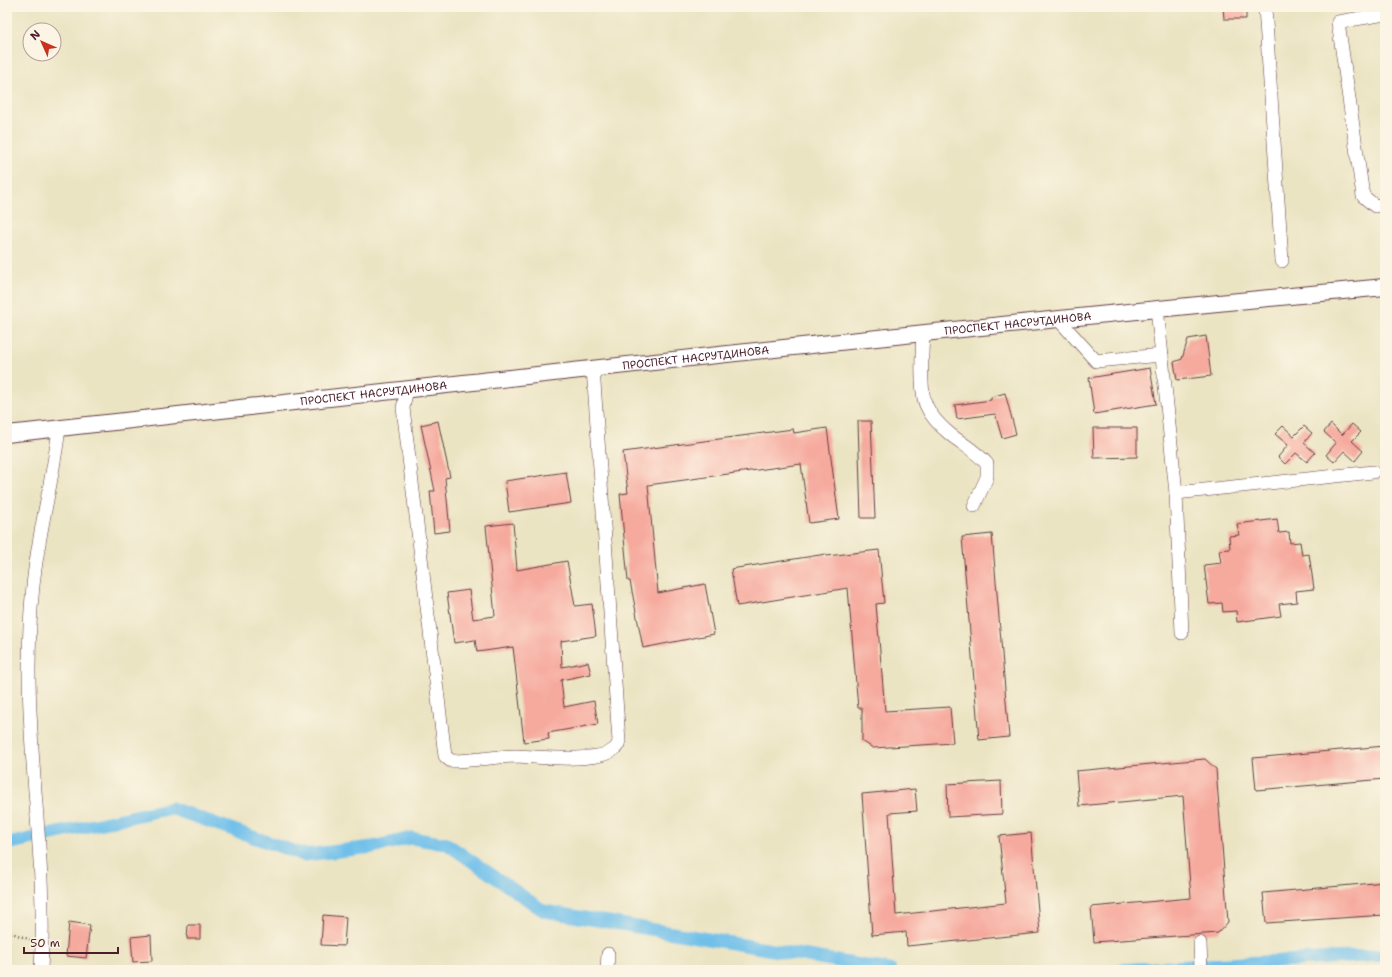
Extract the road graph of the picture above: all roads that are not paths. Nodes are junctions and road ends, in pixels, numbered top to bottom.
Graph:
1 (1265, 7) edge
2 (1385, 14) edge
3 (1385, 204) edge
4 (1282, 261) dead end
5 (1385, 287) edge
6 (1157, 308) junction
7 (1059, 320) junction
8 (923, 334) junction
9 (1162, 355) junction
10 (593, 368) junction
11 (407, 389) junction
12 (59, 428) junction
13 (7, 434) edge
14 (1373, 472) dead end
15 (1176, 493) junction
16 (974, 506) dead end
17 (1182, 633) dead end
18 (1200, 943) dead end
19 (608, 954) dead end
20 (42, 970) edge
21 (607, 970) edge
22 (1201, 970) edge

1 - 4 street
2 - 3 street
5 - 6 main road, ПРОСПЕКТ НАСРУТДИНОВА
6 - 7 main road, ПРОСПЕКТ НАСРУТДИНОВА
6 - 9 street
7 - 8 main road, ПРОСПЕКТ НАСРУТДИНОВА
7 - 9 street
8 - 10 main road, ПРОСПЕКТ НАСРУТДИНОВА
8 - 16 street
9 - 15 street
10 - 11 main road, ПРОСПЕКТ НАСРУТДИНОВА
10 - 11 street
11 - 12 main road, ПРОСПЕКТ НАСРУТДИНОВА
12 - 13 main road, ПРОСПЕКТ НАСРУТДИНОВА
12 - 20 street
14 - 15 street
15 - 17 street
18 - 22 street
19 - 21 street

